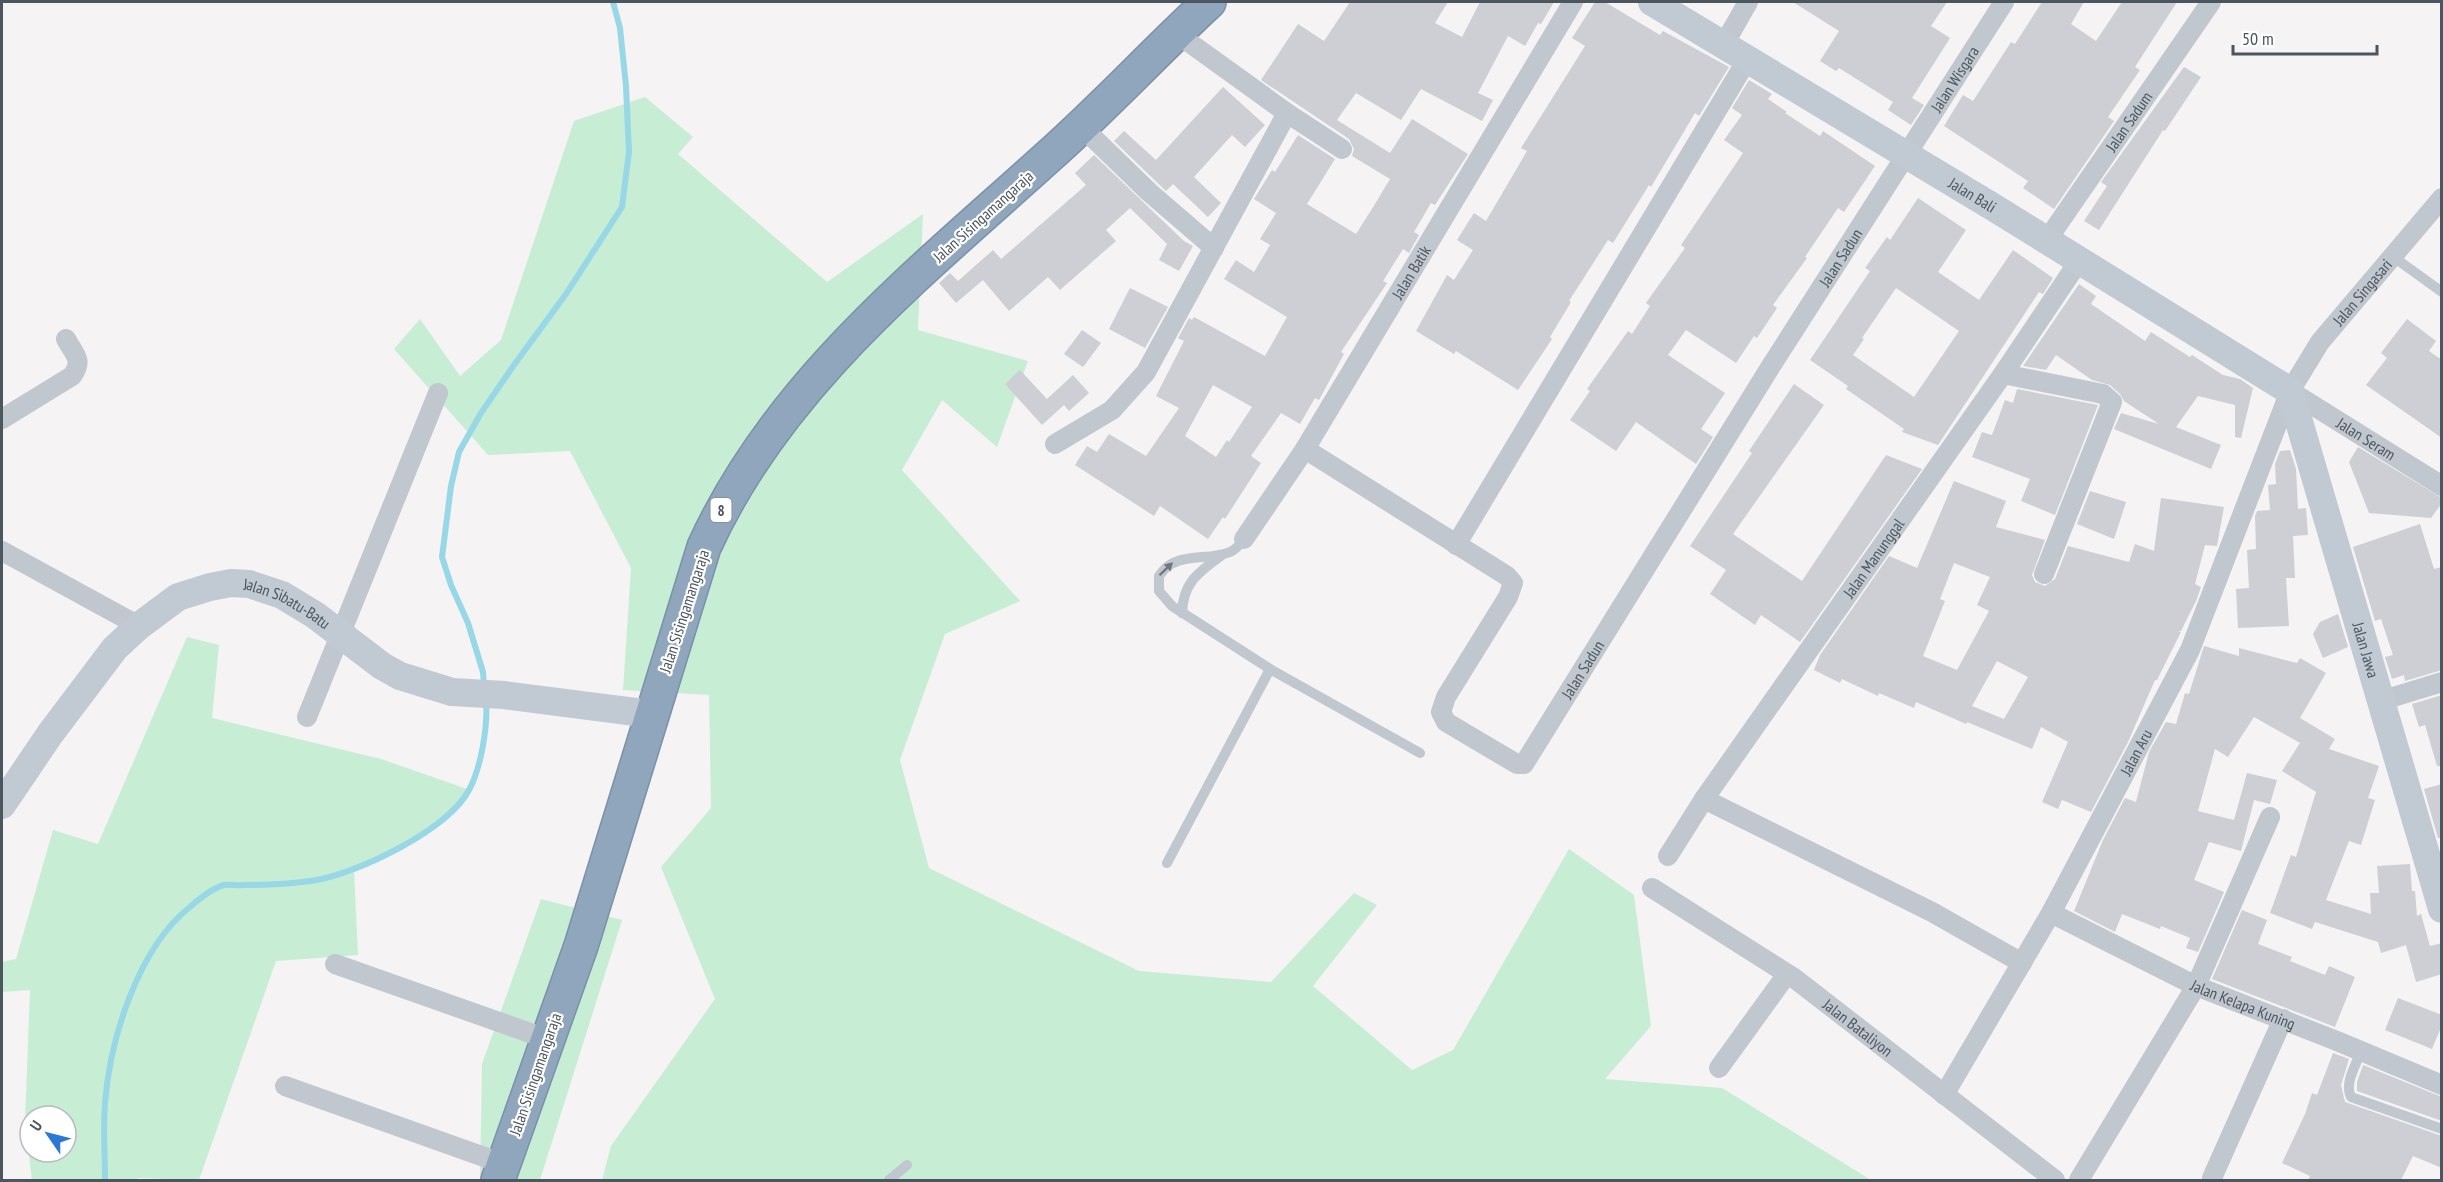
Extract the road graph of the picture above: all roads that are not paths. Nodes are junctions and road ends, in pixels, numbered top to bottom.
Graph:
1 (1209, 2) edge
2 (1573, 2) edge
3 (1652, 2) edge
4 (2004, 2) edge
5 (2211, 2) edge
6 (1744, 3) edge
7 (1176, 33) junction
8 (1735, 53) junction
9 (1287, 113) junction
10 (1082, 127) junction
11 (1342, 149) dead end
12 (1905, 154) junction
13 (2442, 198) edge
14 (2047, 240) junction
15 (1214, 248) junction
16 (2392, 256) junction
17 (2079, 261) junction
18 (2442, 292) edge
19 (66, 339) dead end
20 (2003, 374) junction
21 (2290, 391) junction
22 (438, 393) dead end
23 (2, 419) edge
24 (1054, 444) dead end
25 (1305, 449) junction
26 (2442, 486) edge
27 (1244, 539) joint
28 (1456, 545) junction
29 (2, 550) edge
30 (1223, 554) junction
31 (2044, 574) dead end
32 (1182, 613) junction
33 (139, 626) junction
34 (340, 633) junction
35 (1270, 669) junction
36 (2442, 682) edge
37 (2380, 701) junction
38 (651, 714) junction
39 (307, 717) dead end
40 (1420, 753) dead end
41 (1704, 799) junction
42 (2, 805) edge
43 (2270, 817) dead end
44 (2434, 855) edge
45 (1668, 856) dead end
46 (1167, 863) dead end
47 (1652, 888) dead end
48 (2442, 909) edge
49 (2050, 913) junction
50 (2022, 963) junction
51 (335, 964) dead end
52 (1786, 974) junction
53 (2196, 986) junction
54 (2283, 1019) junction
55 (547, 1039) junction
56 (2361, 1051) junction
57 (1719, 1068) dead end
58 (2442, 1085) edge
59 (285, 1086) dead end
60 (1944, 1095) junction
61 (2442, 1129) edge
62 (907, 1165) dead end
63 (501, 1172) edge
64 (2212, 1178) dead end
65 (889, 1180) edge
66 (2055, 1180) edge
67 (2079, 1180) edge

1 - 7 highway, Jalan Sisingamangaraja / 8
2 - 25 street, Jalan Batik
3 - 8 street, Jalan Bali
4 - 12 street, Jalan Wisgara
5 - 14 street, Jalan Sadum
6 - 8 street
7 - 9 street
7 - 10 highway, Jalan Sisingamangaraja / 8
8 - 12 street, Jalan Bali
8 - 28 street
9 - 11 street
9 - 15 street
10 - 15 street
10 - 38 highway, Jalan Sisingamangaraja / 8
12 - 14 street, Jalan Bali
12 - 28 street, Jalan Sadun
13 - 16 street, Jalan Singasari
14 - 17 street, Jalan Bali
15 - 24 street
16 - 18 lane
16 - 21 street, Jalan Singasari
17 - 20 street, Jalan Manunggal
17 - 21 street, Jalan Bali
19 - 23 street
20 - 31 street
20 - 41 street, Jalan Manunggal
21 - 26 street, Jalan Seram
21 - 37 street, Jalan Jawa
21 - 49 street, Jalan Aru
22 - 34 street
25 - 27 street, Jalan Batik
25 - 28 street, Jalan Sadun
27 - 30 lane
29 - 33 street
30 - 32 lane
32 -> 30 lane
32 - 35 lane
33 - 34 street, Jalan Sibatu-Batu
33 - 42 street, Jalan Sibatu-Batu
34 - 38 street, Jalan Sibatu-Batu
34 - 39 street
35 - 40 lane
35 - 46 lane
36 - 37 street
37 - 44 street, Jalan Jawa
38 - 55 highway, Jalan Sisingamangaraja / 8
41 - 45 street, Jalan Manunggal
41 - 50 street
43 - 53 street
44 - 48 street, Jalan Jawa
47 - 52 street, Jalan Bataliyon
49 - 50 street, Jalan Aru
49 - 53 street, Jalan Kelapa Kuning
50 - 60 street, Jalan Aru
51 - 55 street
52 - 57 street
52 - 60 street, Jalan Bataliyon
53 - 54 street, Jalan Kelapa Kuning
53 - 67 street
54 - 56 street, Jalan Kelapa Kuning
54 - 64 street
55 - 63 highway, Jalan Sisingamangaraja / 8
56 - 58 street, Jalan Kelapa Kuning
56 - 61 lane
59 - 63 street
60 - 66 street, Jalan Bataliyon
62 - 65 lane

